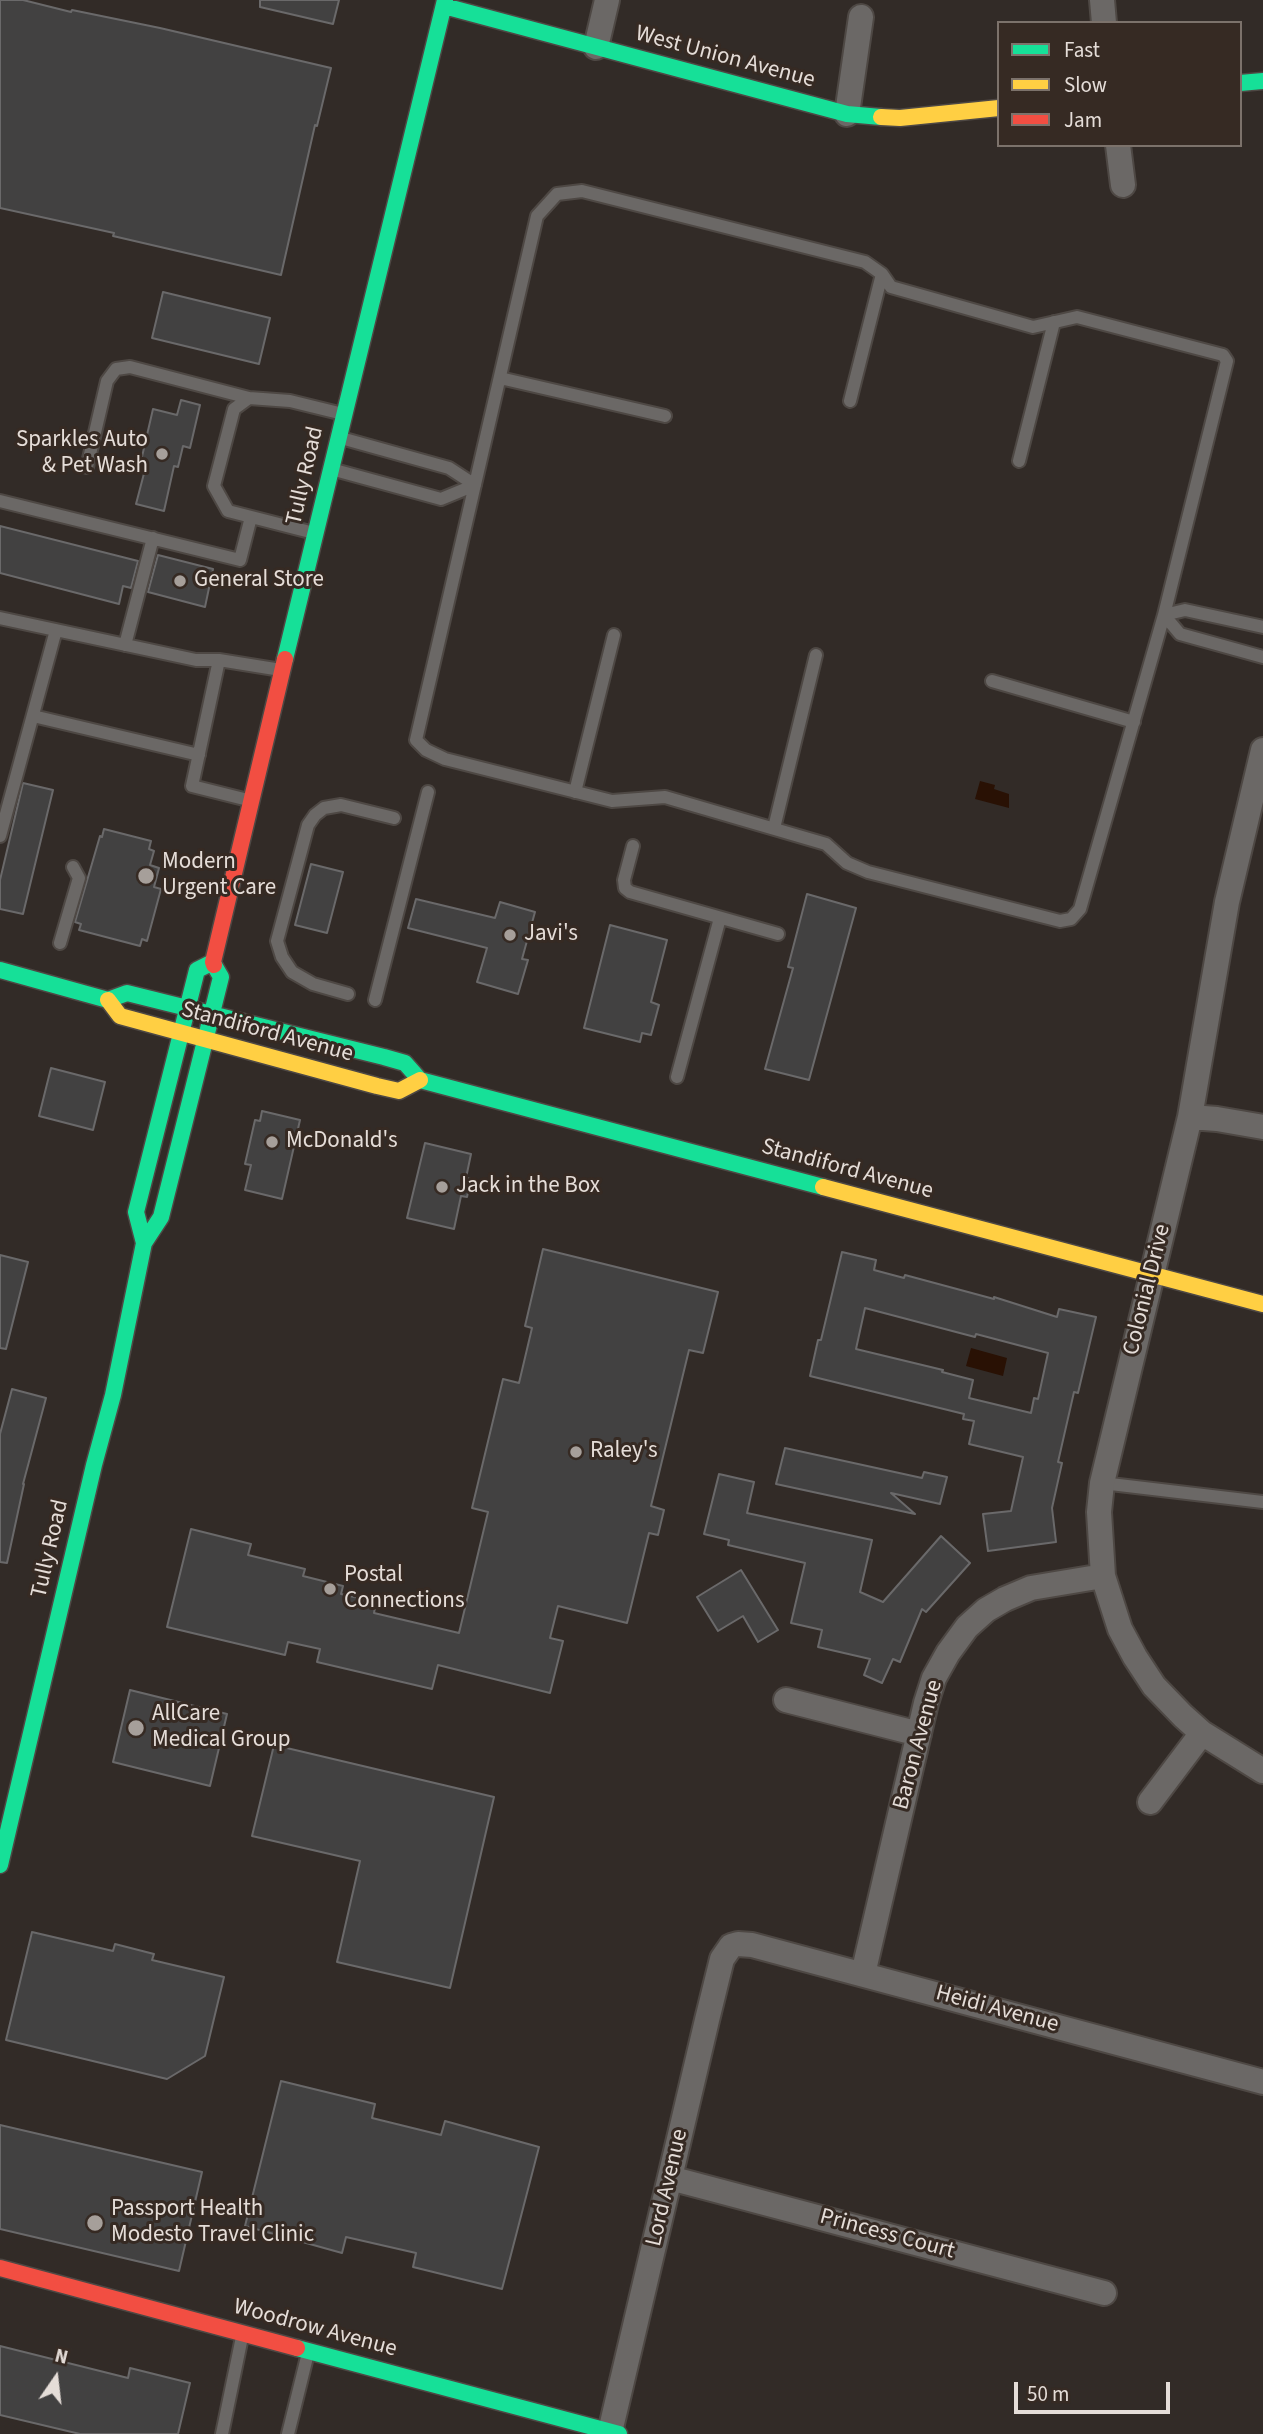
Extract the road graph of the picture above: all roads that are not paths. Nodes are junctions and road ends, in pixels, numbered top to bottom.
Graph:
1 (607, 0) edge
2 (1102, 0) edge
3 (444, 3) edge
4 (861, 18) dead end
5 (1104, 21) edge
6 (596, 47) junction
7 (1263, 81) edge
8 (1242, 83) edge
9 (997, 108) edge
10 (847, 114) junction
11 (1118, 147) edge
12 (1123, 185) dead end
13 (882, 274) junction
14 (1054, 322) junction
15 (500, 378) junction
16 (249, 398) junction
17 (850, 401) dead end
18 (343, 414) junction
19 (665, 416) dead end
20 (338, 437) junction
21 (1019, 461) dead end
22 (87, 467) dead end
23 (330, 469) junction
24 (475, 485) junction
25 (0, 501) edge
26 (251, 517) junction
27 (316, 533) junction
28 (153, 538) junction
29 (1164, 615) junction
30 (0, 618) edge
31 (1263, 627) edge
32 (56, 630) junction
33 (614, 635) dead end
34 (125, 645) junction
35 (816, 655) dead end
36 (1263, 657) edge
37 (219, 660) junction
38 (283, 670) junction
39 (992, 681) dead end
40 (33, 716) junction
41 (1134, 722) junction
42 (1263, 750) edge
43 (199, 755) junction
44 (428, 792) dead end
45 (575, 792) junction
46 (251, 800) junction
47 (394, 818) dead end
48 (774, 828) junction
49 (0, 836) edge
50 (633, 846) dead end
51 (73, 867) dead end
52 (720, 918) junction
53 (778, 934) dead end
54 (60, 943) dead end
55 (213, 962) junction
56 (0, 970) edge
57 (348, 993) dead end
58 (108, 1000) junction
59 (374, 1000) dead end
60 (187, 1007) junction
61 (211, 1013) junction
62 (180, 1033) junction
63 (205, 1040) junction
64 (677, 1077) dead end
65 (420, 1080) junction
66 (1190, 1116) junction
67 (1263, 1127) edge
68 (144, 1243) junction
69 (1152, 1274) junction
70 (1263, 1304) edge
71 (1102, 1483) junction
72 (1263, 1502) edge
73 (1103, 1576) junction
74 (786, 1700) dead end
75 (1202, 1733) junction
76 (919, 1734) junction
77 (1263, 1771) edge
78 (1150, 1802) dead end
79 (0, 1865) edge
80 (731, 1947) joint
81 (863, 1974) junction
82 (1263, 2082) edge
83 (670, 2178) junction
84 (0, 2268) edge
85 (1104, 2293) dead end
86 (243, 2333) junction
87 (309, 2351) junction
88 (562, 2426) edge
89 (614, 2433) edge
90 (222, 2434) edge
91 (288, 2434) edge

1 - 6 street
2 - 5 street
3 - 6 main road, West Union Avenue
3 - 18 main road, Tully Road
4 - 10 street
6 - 10 main road, West Union Avenue
7 - 8 main road
9 - 10 main road, West Union Avenue
11 - 12 street
13 - 14 lane
13 - 15 lane
13 - 17 lane
14 - 21 lane
14 - 29 lane
15 - 19 lane
15 - 24 lane
16 - 18 lane
16 - 22 lane
16 - 26 lane
18 - 20 main road, Tully Road
20 - 23 main road, Tully Road
20 - 24 lane
23 - 24 lane
23 - 27 main road, Tully Road
24 - 45 lane
25 - 28 lane
26 - 27 lane
26 - 28 lane
27 - 38 main road, Tully Road
28 - 34 lane
29 - 31 lane
29 - 36 lane
29 - 41 lane
30 - 32 lane
32 - 34 lane
32 - 40 lane
33 - 45 lane
34 - 37 lane
35 - 48 lane
37 - 38 lane
37 - 43 lane
38 - 46 main road, Tully Road
39 - 41 lane
40 - 43 lane
40 - 49 lane
41 - 48 lane
42 - 66 street, Colonial Drive
43 - 46 lane
44 - 59 lane
45 - 48 lane
46 - 55 main road, Tully Road
47 - 57 lane
50 - 52 lane
51 - 54 lane
52 - 53 lane
52 - 64 lane
55 - 60 main road, Tully Road
55 - 61 main road, Tully Road
56 - 58 main road, Standiford Avenue
58 - 60 main road, Standiford Avenue
58 - 62 main road, Standiford Avenue
60 - 61 main road, Standiford Avenue
60 - 62 main road, Tully Road
61 - 63 main road, Tully Road
61 - 65 main road, Standiford Avenue
62 - 63 main road, Standiford Avenue
62 - 68 main road, Tully Road
63 - 65 main road, Standiford Avenue
63 - 68 main road, Tully Road
65 - 69 main road, Standiford Avenue
66 - 67 street
66 - 69 street, Colonial Drive
68 - 79 main road, Tully Road
69 - 70 main road, Standiford Avenue
69 - 71 street, Colonial Drive
71 - 72 lane
71 - 73 street, Colonial Drive
73 - 75 street, Colonial Drive
73 - 76 street, Baron Avenue
74 - 76 street
75 - 77 street, Colonial Drive
75 - 78 street
76 - 81 street, Baron Avenue
80 - 81 street, Heidi Avenue
80 - 83 street, Lord Avenue
81 - 82 street, Heidi Avenue
83 - 85 street, Princess Court
83 - 89 street, Lord Avenue
84 - 86 main road, Woodrow Avenue
86 - 87 main road, Woodrow Avenue
86 - 90 lane
87 - 88 main road, Woodrow Avenue
87 - 91 lane
88 - 89 main road, Woodrow Avenue

